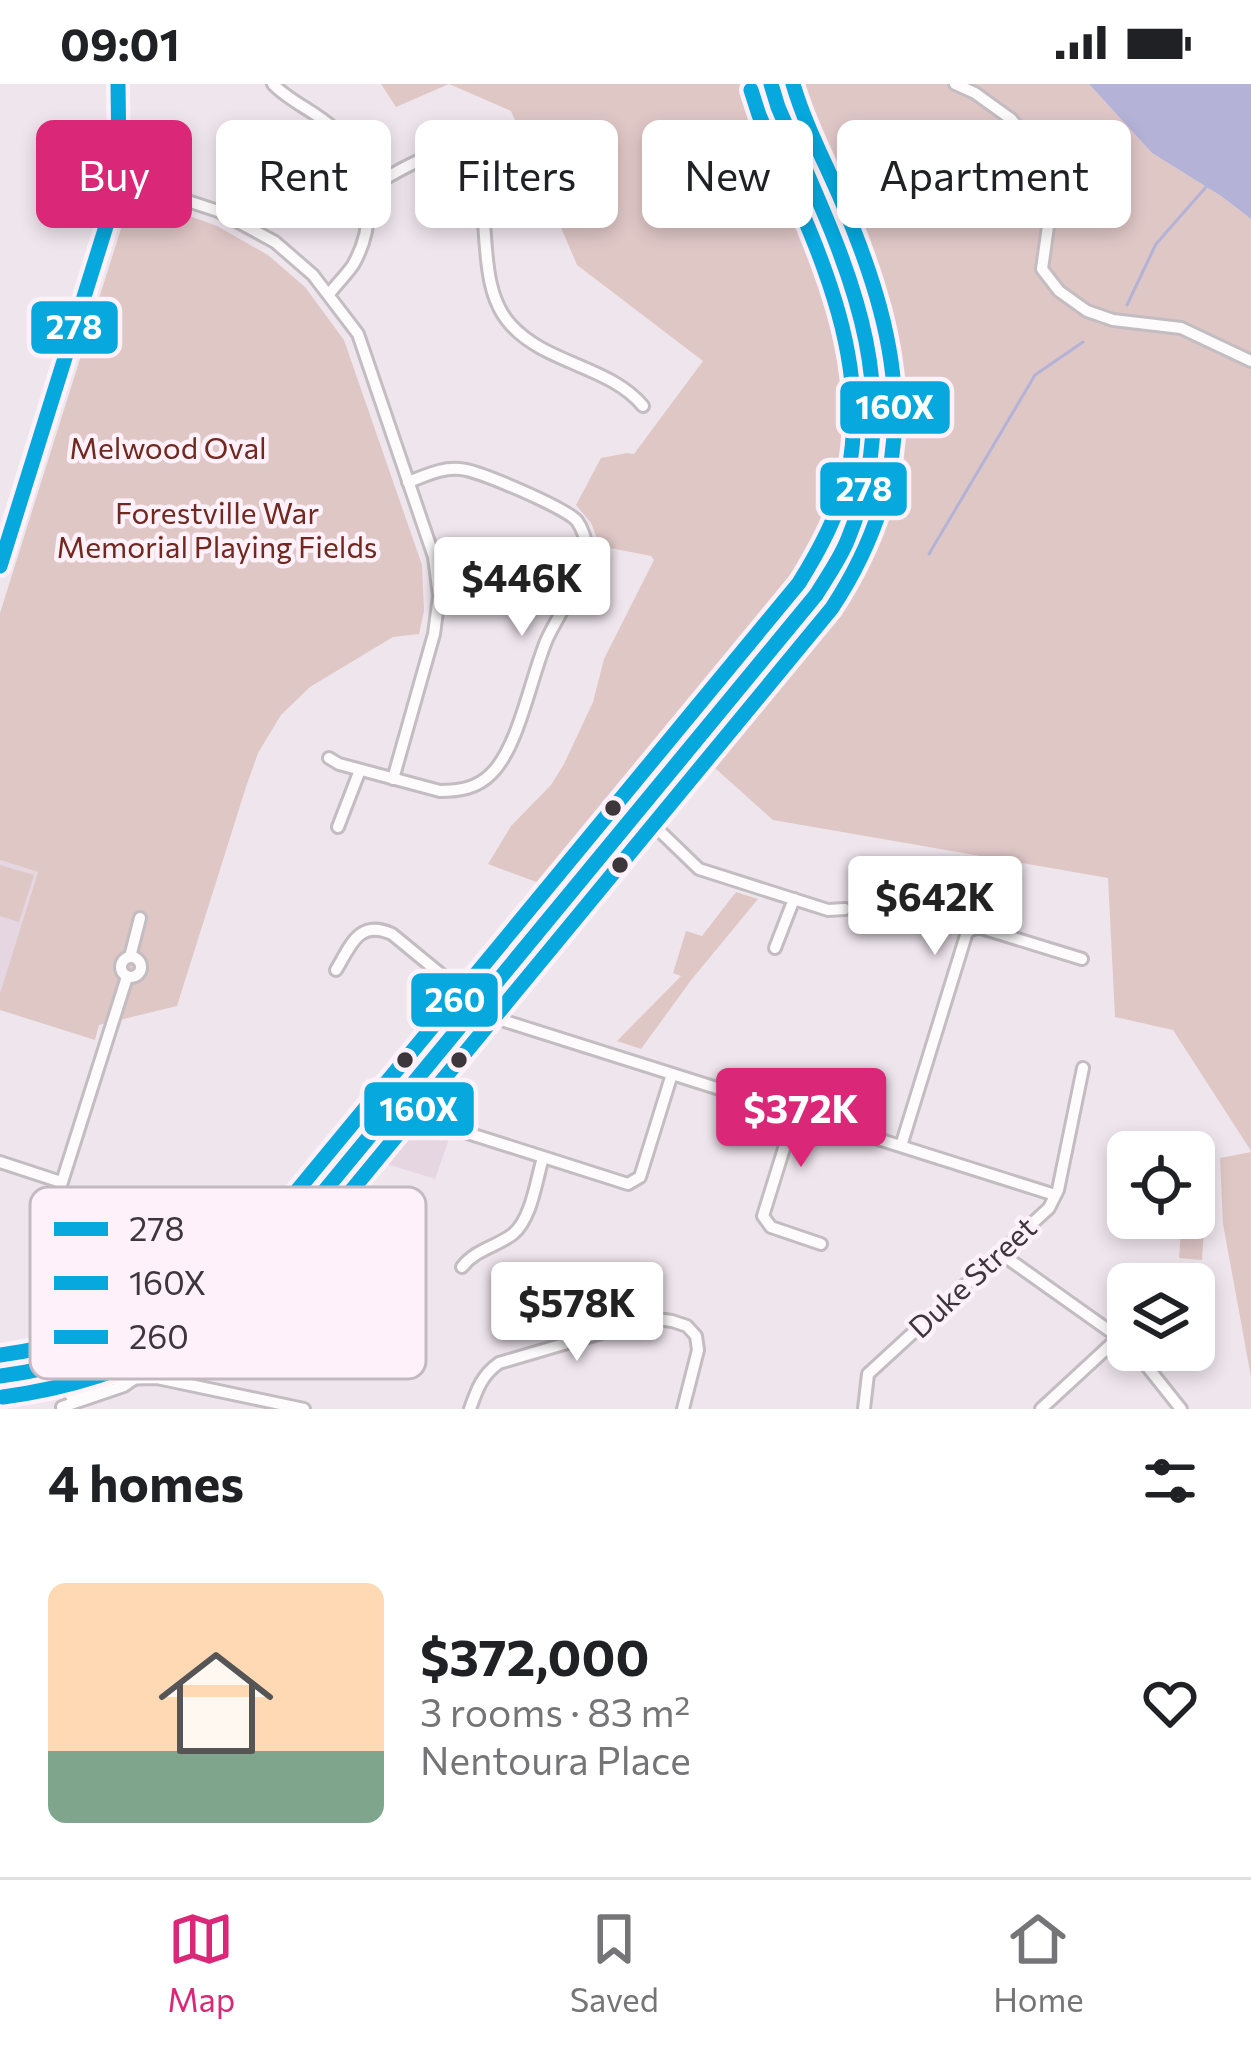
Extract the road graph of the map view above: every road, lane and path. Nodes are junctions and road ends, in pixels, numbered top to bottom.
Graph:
1 (118, 84) edge
2 (273, 84) edge
3 (755, 84) edge
4 (771, 84) edge
5 (955, 84) edge
6 (118, 120) edge
7 (321, 120) edge
8 (391, 176) edge
9 (192, 202) edge
10 (105, 228) edge
11 (366, 228) edge
12 (329, 294) junction
13 (1251, 361) edge
14 (643, 406) dead end
15 (407, 482) junction
16 (0, 566) edge
17 (329, 758) dead end
18 (360, 770) junction
19 (393, 779) junction
20 (632, 806) junction
21 (338, 827) dead end
22 (794, 899) junction
23 (845, 909) dead end
24 (140, 918) dead end
25 (776, 948) dead end
26 (1082, 959) dead end
27 (336, 970) dead end
28 (471, 999) junction
29 (1083, 1067) dead end
30 (673, 1074) junction
31 (392, 1109) junction
32 (795, 1113) junction
33 (901, 1146) junction
34 (543, 1158) junction
35 (0, 1162) edge
36 (61, 1182) junction
37 (59, 1187) edge
38 (307, 1187) edge
39 (328, 1187) edge
40 (1055, 1195) junction
41 (821, 1244) dead end
42 (1000, 1253) junction
43 (462, 1267) dead end
44 (1107, 1330) edge
45 (30, 1355) edge
46 (0, 1358) edge
47 (1107, 1359) edge
48 (1149, 1371) edge
49 (30, 1372) edge
50 (0, 1376) edge
51 (93, 1379) edge
52 (113, 1379) edge
53 (133, 1379) edge
54 (162, 1379) edge
55 (97, 1385) junction
56 (61, 1408) edge
57 (304, 1409) edge
58 (470, 1409) edge
59 (682, 1409) edge
60 (864, 1409) edge
61 (1041, 1409) edge
62 (1181, 1409) edge

1 - 6 street
2 - 7 street
3 - 20 highway
4 - 20 highway
5 - 13 street
8 - 14 street
9 - 12 street
10 - 16 street
11 - 12 street
12 - 15 street
15 - 19 street
15 - 19 street
17 - 18 street
18 - 19 street
18 - 21 street
20 - 22 street
20 - 28 highway
22 - 23 street
22 - 25 street
24 - 36 street
26 - 33 street
27 - 28 street
28 - 30 street
28 - 31 highway
28 - 38 highway
29 - 40 street, Duke Street
30 - 32 street
30 - 34 street
31 - 34 street
31 - 39 highway
32 - 33 street
32 - 41 street
33 - 40 street
34 - 43 street
35 - 36 street
36 - 37 street
40 - 42 street, Duke Street
42 - 44 street
42 - 60 street, Duke Street
45 - 46 highway
47 - 61 street
48 - 62 street
49 - 50 highway
51 - 55 street
52 - 55 street
53 - 55 street
54 - 57 street
55 - 56 street
55 - 56 street
58 - 59 street

